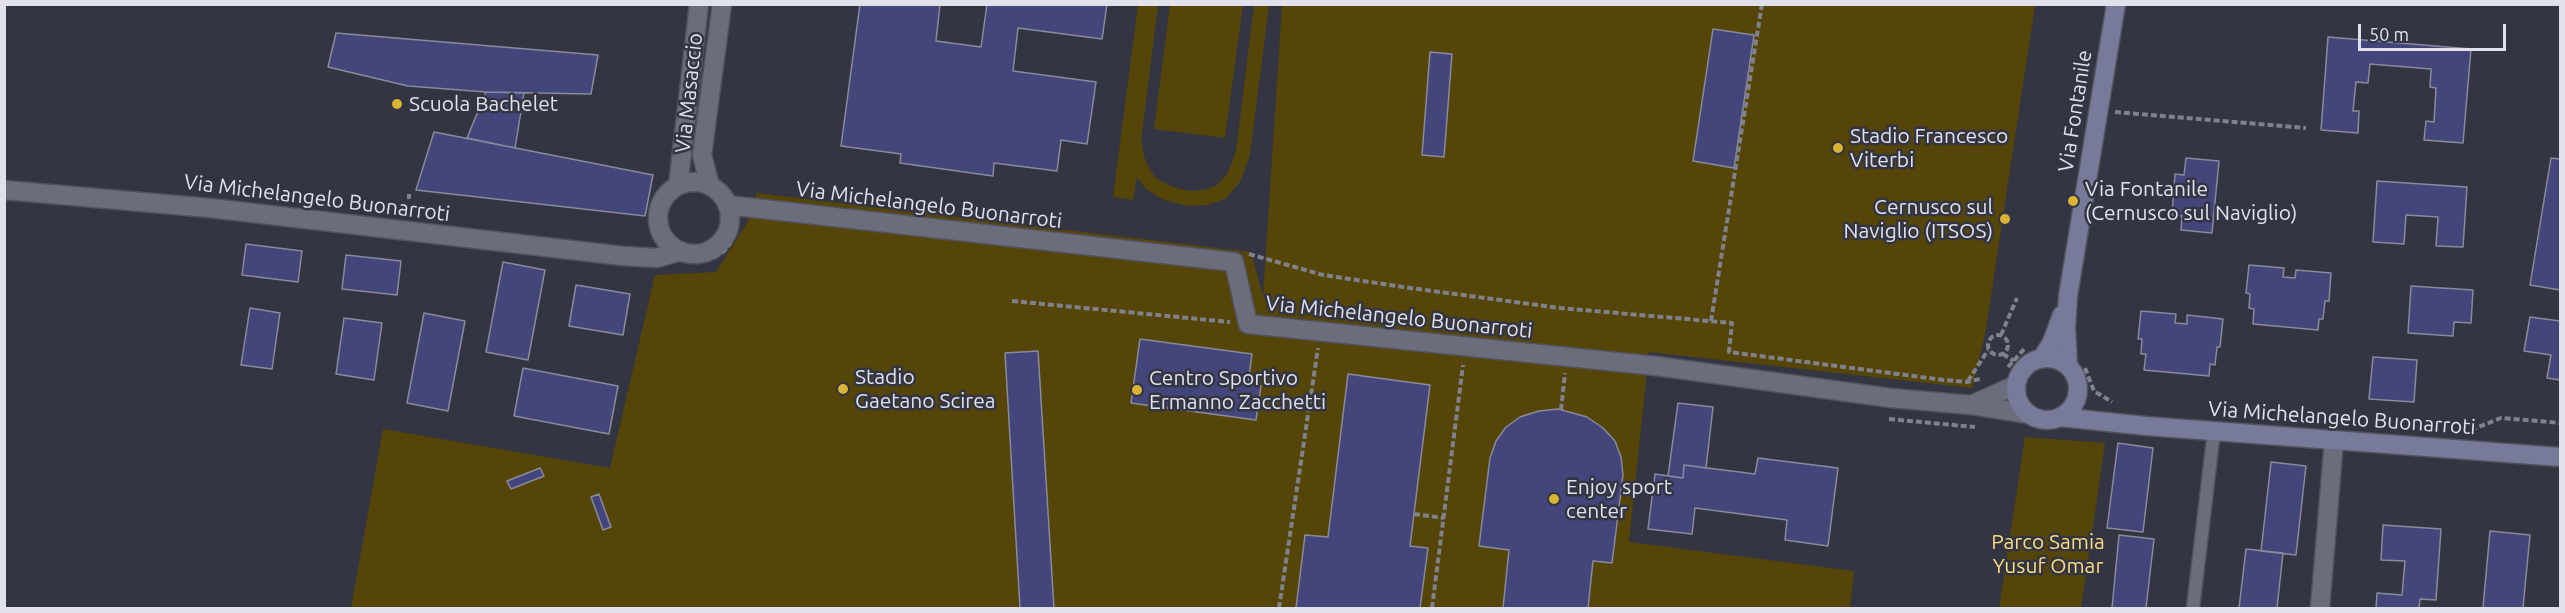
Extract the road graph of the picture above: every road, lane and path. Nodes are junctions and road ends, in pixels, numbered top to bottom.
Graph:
1 (699, 4) edge
2 (722, 4) edge
3 (1762, 4) edge
4 (2116, 4) edge
5 (2113, 112) dead end
6 (2306, 128) dead end
7 (678, 186) junction
8 (710, 186) junction
9 (4, 189) edge
10 (727, 205) junction
11 (661, 231) junction
12 (681, 251) junction
13 (1243, 253) dead end
14 (623, 256) junction
15 (2068, 296) junction
16 (2017, 298) dead end
17 (1012, 301) dead end
18 (1711, 321) junction
19 (1248, 324) junction
20 (1321, 332) junction
21 (2001, 335) junction
22 (1465, 346) junction
23 (1988, 350) junction
24 (2038, 350) junction
25 (2003, 354) junction
26 (1566, 357) junction
27 (2014, 361) junction
28 (2068, 365) junction
29 (2002, 373) dead end
30 (1989, 378) dead end
31 (1967, 382) junction
32 (2016, 385) junction
33 (2077, 398) junction
34 (1971, 405) junction
35 (1562, 410) dead end
36 (2029, 414) junction
37 (2060, 417) junction
38 (2560, 423) edge
39 (2121, 424) junction
40 (2461, 429) dead end
41 (2214, 431) junction
42 (2334, 440) junction
43 (2560, 457) edge
44 (1414, 514) dead end
45 (1444, 518) junction
46 (1279, 609) edge
47 (1432, 609) edge
48 (2193, 609) edge
49 (2320, 609) edge

1 - 7 street, Via Masaccio
2 - 8 street, Via Masaccio
3 - 18 path
4 - 15 street, Via Fontanile
5 - 6 path
7 - 8 street, Via Masaccio
7 - 11 street
8 - 10 street, Via Masaccio
9 - 14 street, Via Michelangelo Buonarroti
10 - 12 street
10 - 19 street, Via Michelangelo Buonarroti
11 - 12 street
11 - 14 street
12 - 14 street, Via Michelangelo Buonarroti
13 - 18 path
15 - 24 street, Via Fontanile
15 - 28 street, Via Fontanile
16 - 21 path
17 - 19 path
18 - 31 path
19 - 20 street, Via Michelangelo Buonarroti
20 - 22 street, Via Michelangelo Buonarroti
20 - 46 path
21 - 23 path
21 - 25 path
22 - 26 street, Via Michelangelo Buonarroti
22 - 45 path
23 - 25 path
23 - 31 path
24 - 27 path
24 - 28 street
24 - 32 street
25 - 27 path
26 - 34 street, Via Michelangelo Buonarroti
26 - 35 path
27 - 29 path
28 - 33 street
30 - 31 path
32 - 34 street, Via Michelangelo Buonarroti
32 - 36 street
33 - 37 street
33 - 39 street, Via Michelangelo Buonarroti
34 - 36 street, Via Michelangelo Buonarroti
36 - 37 street
37 - 39 street, Via Michelangelo Buonarroti
38 - 40 path
39 - 41 street, Via Michelangelo Buonarroti
41 - 42 street, Via Michelangelo Buonarroti
41 - 48 lane
42 - 43 street, Via Michelangelo Buonarroti
42 - 49 street
44 - 45 path
45 - 47 path

